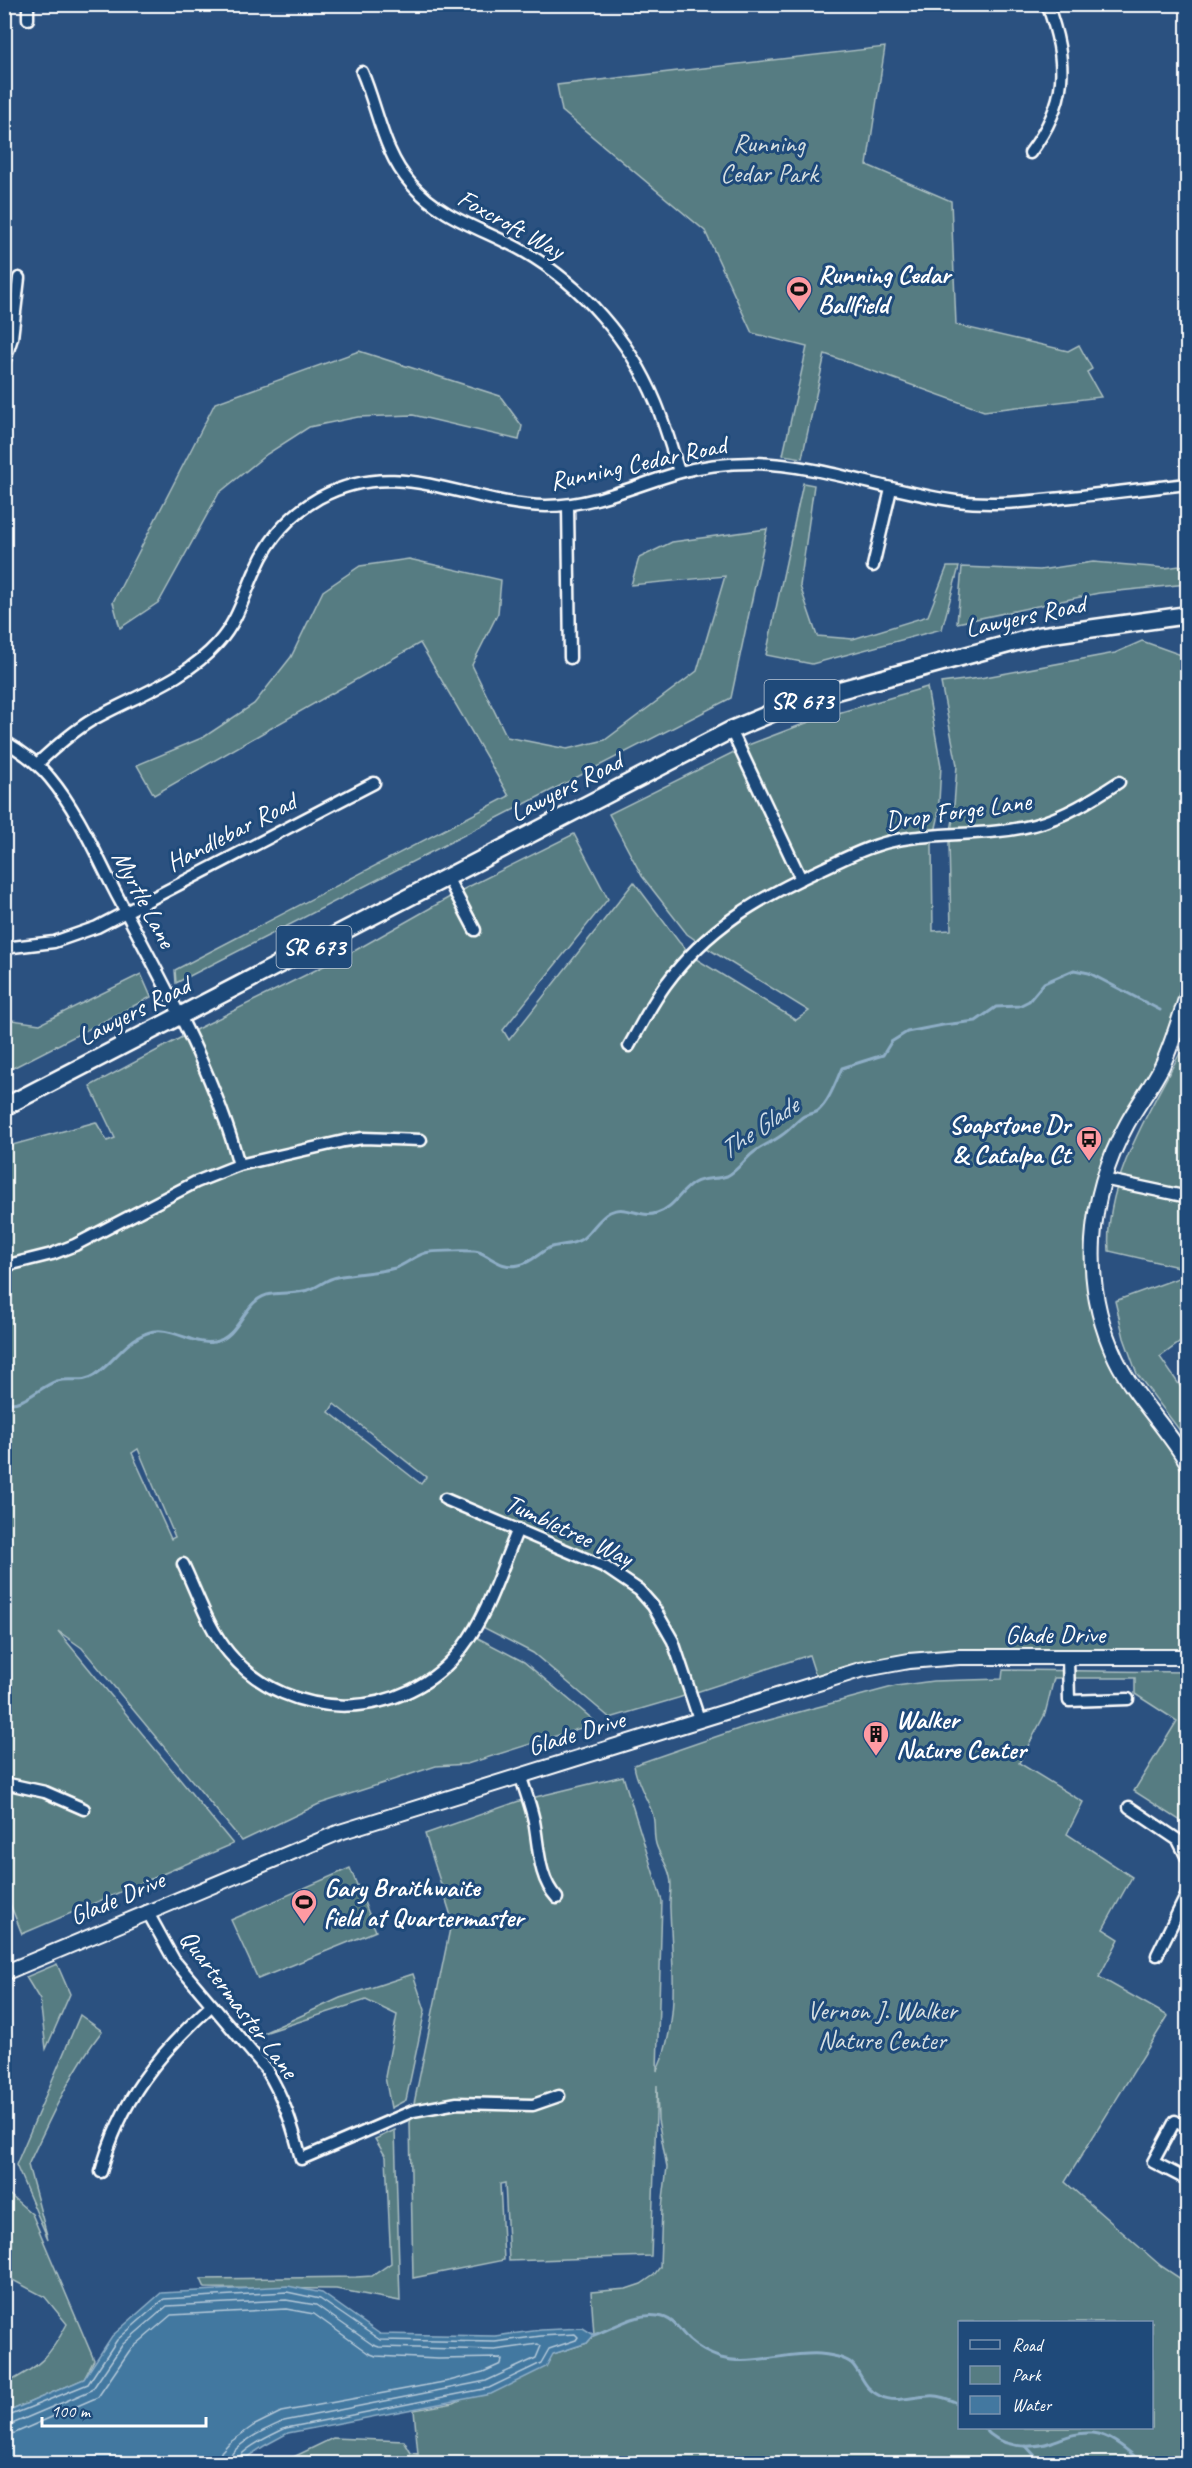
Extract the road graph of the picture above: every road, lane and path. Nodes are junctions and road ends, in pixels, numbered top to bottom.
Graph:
1 (28, 4) edge
2 (1047, 4) edge
3 (28, 19) dead end
4 (362, 72) dead end
5 (1030, 153) dead end
6 (19, 278) dead end
7 (4, 363) edge
8 (679, 472) junction
9 (1188, 484) edge
10 (891, 489) junction
11 (568, 505) junction
12 (873, 566) dead end
13 (1188, 615) edge
14 (570, 658) dead end
15 (731, 730) junction
16 (4, 741) edge
17 (36, 764) junction
18 (1119, 782) dead end
19 (374, 783) dead end
20 (447, 877) junction
21 (801, 879) junction
22 (126, 912) junction
23 (475, 930) dead end
24 (4, 948) edge
25 (1188, 993) edge
26 (181, 1016) junction
27 (628, 1046) dead end
28 (4, 1107) edge
29 (421, 1140) dead end
30 (240, 1166) junction
31 (1103, 1179) junction
32 (1188, 1197) edge
33 (4, 1266) edge
34 (1188, 1464) edge
35 (445, 1499) dead end
36 (518, 1529) junction
37 (183, 1564) dead end
38 (1068, 1658) junction
39 (1188, 1658) edge
40 (1128, 1699) dead end
41 (699, 1719) junction
42 (520, 1775) junction
43 (4, 1783) edge
44 (1129, 1807) dead end
45 (84, 1809) dead end
46 (1188, 1860) edge
47 (1188, 1892) edge
48 (557, 1898) dead end
49 (147, 1911) junction
50 (1157, 1955) dead end
51 (4, 1972) edge
52 (212, 2005) junction
53 (559, 2096) dead end
54 (1188, 2127) edge
55 (100, 2172) dead end
56 (1188, 2180) edge

1 - 3 street
2 - 5 street
4 - 8 street, Foxcroft Way
6 - 7 street
8 - 10 street, Running Cedar Road
8 - 11 street, Running Cedar Road
9 - 10 street, Running Cedar Road
10 - 12 street
11 - 14 street
11 - 17 street, Running Cedar Road
13 - 15 main road, Lawyers Road / SR 673
15 - 20 main road, Lawyers Road / SR 673
15 - 21 street
16 - 17 street, Myrtle Lane
17 - 22 street, Myrtle Lane
18 - 21 street, Drop Forge Lane
19 - 22 street, Handlebar Road
20 - 23 street
20 - 26 main road, Lawyers Road / SR 673
21 - 27 street, Drop Forge Lane
22 - 24 street, Handlebar Road
22 - 26 street, Myrtle Lane
25 - 31 street
26 - 28 main road, Lawyers Road / SR 673
26 - 30 street, Myrtle Lane
29 - 30 street
30 - 33 street
31 - 32 street
31 - 34 street
35 - 36 street, Tumbletree Way
36 - 37 street
36 - 41 street, Tumbletree Way
38 - 39 street, Glade Drive
38 - 40 street
38 - 41 street, Glade Drive
41 - 42 street, Glade Drive
42 - 48 street
42 - 49 street, Glade Drive
43 - 45 street
44 - 46 street
47 - 50 street
49 - 51 street, Glade Drive
49 - 52 street, Quartermaster Lane
52 - 53 street, Quartermaster Lane
52 - 55 street
54 - 56 street

